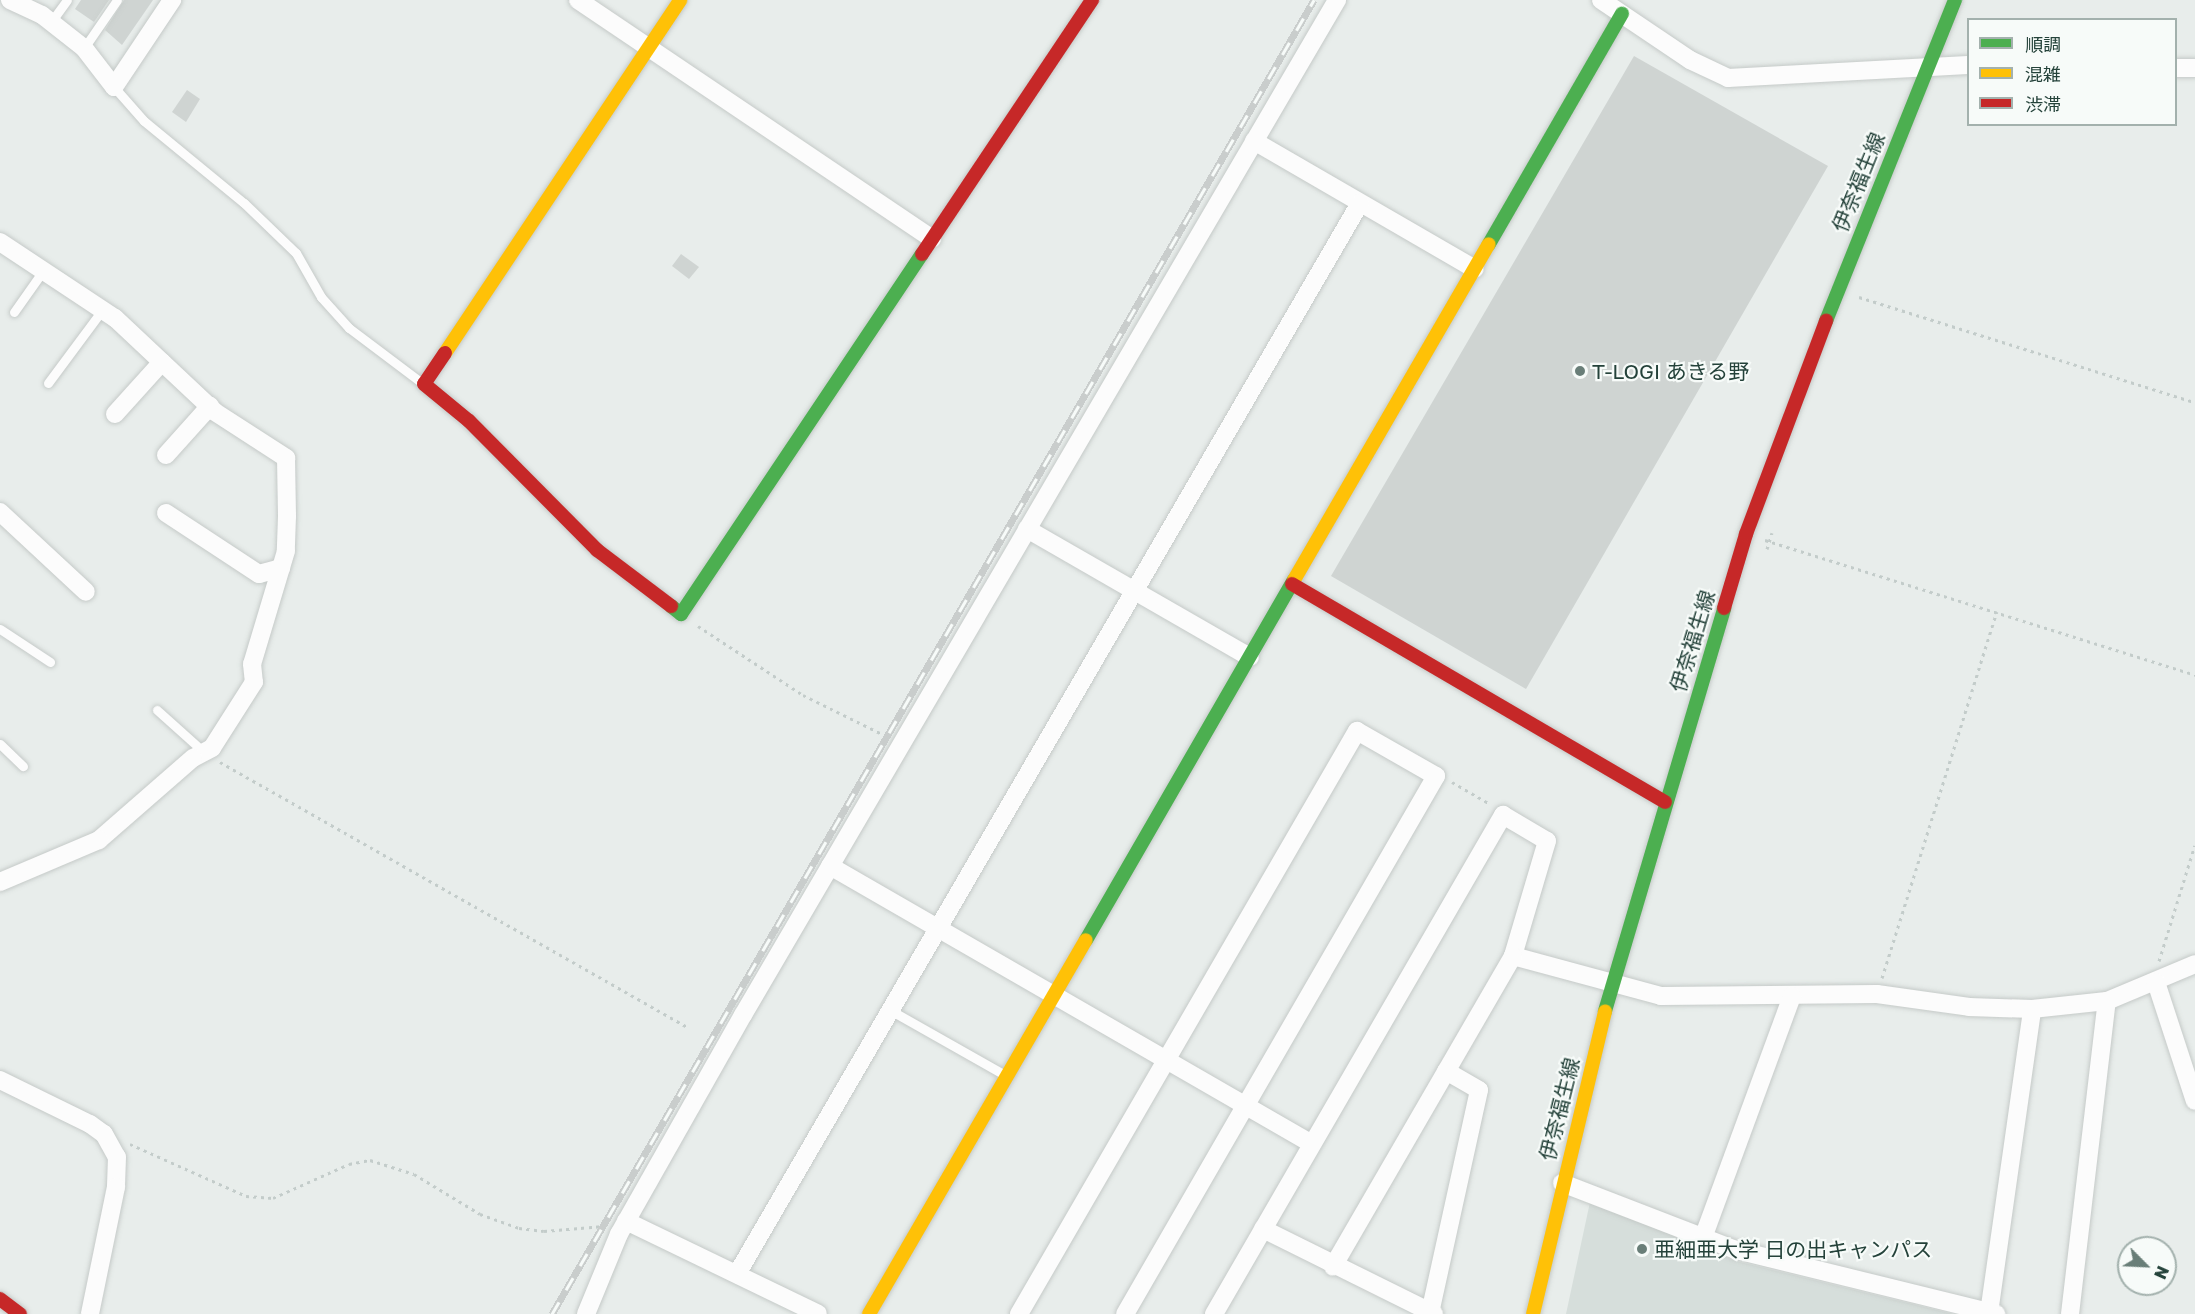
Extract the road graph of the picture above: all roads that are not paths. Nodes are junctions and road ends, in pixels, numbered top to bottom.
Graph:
1 (10, 0) edge
2 (67, 0) edge
3 (117, 0) edge
4 (172, 0) edge
5 (578, 0) edge
6 (680, 0) edge
7 (1092, 0) edge
8 (1337, 0) edge
9 (1601, 0) edge
10 (1955, 0) edge
11 (1622, 14) junction
12 (51, 22) junction
13 (648, 47) junction
14 (84, 48) junction
15 (1929, 64) junction
16 (1967, 65) edge
17 (2177, 68) edge
18 (2195, 68) edge
19 (114, 87) junction
20 (1254, 141) junction
21 (1360, 202) junction
22 (932, 239) junction
23 (0, 242) edge
24 (45, 268) junction
25 (1474, 269) junction
26 (103, 309) junction
27 (14, 312) dead end
28 (162, 362) junction
29 (48, 383) dead end
30 (424, 384) junction
31 (210, 406) junction
32 (115, 414) dead end
33 (166, 455) dead end
34 (0, 512) edge
35 (166, 513) dead end
36 (1027, 529) junction
37 (281, 568) junction
38 (1292, 584) junction
39 (1134, 590) junction
40 (86, 592) dead end
41 (0, 628) edge
42 (1250, 657) junction
43 (50, 662) dead end
44 (157, 711) dead end
45 (0, 744) edge
46 (206, 754) junction
47 (23, 766) dead end
48 (1665, 802) junction
49 (830, 866) junction
50 (0, 882) edge
51 (938, 928) junction
52 (1513, 956) junction
53 (2195, 964) edge
54 (2157, 974) junction
55 (1611, 984) junction
56 (1054, 994) junction
57 (1792, 996) junction
58 (2107, 1002) junction
59 (2032, 1009) junction
60 (890, 1010) junction
61 (1166, 1059) junction
62 (1446, 1071) junction
63 (1007, 1076) junction
64 (0, 1080) edge
65 (2195, 1101) edge
66 (1246, 1105) junction
67 (1312, 1144) junction
68 (1562, 1183) junction
69 (622, 1227) junction
70 (1263, 1229) junction
71 (1703, 1238) junction
72 (1333, 1267) junction
73 (736, 1274) junction
74 (0, 1299) edge
75 (1432, 1313) edge
76 (1992, 1313) edge
77 (20, 1314) edge
78 (90, 1314) edge
79 (586, 1314) edge
80 (818, 1314) edge
81 (869, 1314) edge
82 (1019, 1314) edge
83 (1125, 1314) edge
84 (1214, 1314) edge
85 (1533, 1314) edge
86 (2070, 1314) edge

1 - 12 street
2 - 12 lane
3 - 14 lane
4 - 19 street
5 - 13 street
6 - 13 street
7 - 22 street
8 - 20 street
9 - 11 street
10 - 15 street, 伊奈福生線
11 - 15 street
11 - 25 street
12 - 14 street
13 - 22 street
13 - 30 street
14 - 19 street
15 - 16 street
15 - 48 street, 伊奈福生線
17 - 18 street
19 - 30 lane
20 - 21 street
20 - 36 street
21 - 25 street
21 - 39 street
22 - 30 street
23 - 24 street
24 - 26 street
24 - 27 lane
25 - 38 street
26 - 28 street
26 - 29 lane
28 - 31 street
28 - 32 street
31 - 33 street
31 - 37 street
34 - 40 street
35 - 37 street
36 - 39 street
36 - 49 street
37 - 46 street
38 - 42 street
38 - 48 street
39 - 42 street
39 - 51 street
41 - 43 lane
42 - 56 street
44 - 46 lane
45 - 47 lane
46 - 50 street
48 - 55 street, 伊奈福生線
49 - 51 street
49 - 69 street
51 - 56 street
51 - 60 street
52 - 55 street
52 - 62 street
52 - 67 street
53 - 54 street
54 - 58 street
54 - 65 street
55 - 57 street
55 - 68 street, 伊奈福生線
56 - 61 street
56 - 63 street
57 - 59 street
57 - 71 street
58 - 59 street
58 - 86 street
59 - 76 street
60 - 63 lane
60 - 73 street
61 - 66 street
61 - 66 street
61 - 82 street
62 - 72 street
62 - 75 street
63 - 81 street
64 - 78 street
66 - 67 street
66 - 83 street
67 - 70 street
68 - 71 street
68 - 85 street, 伊奈福生線
69 - 73 street
69 - 79 street
70 - 72 street
70 - 84 street
71 - 76 street
72 - 75 street
73 - 80 street
74 - 77 street

